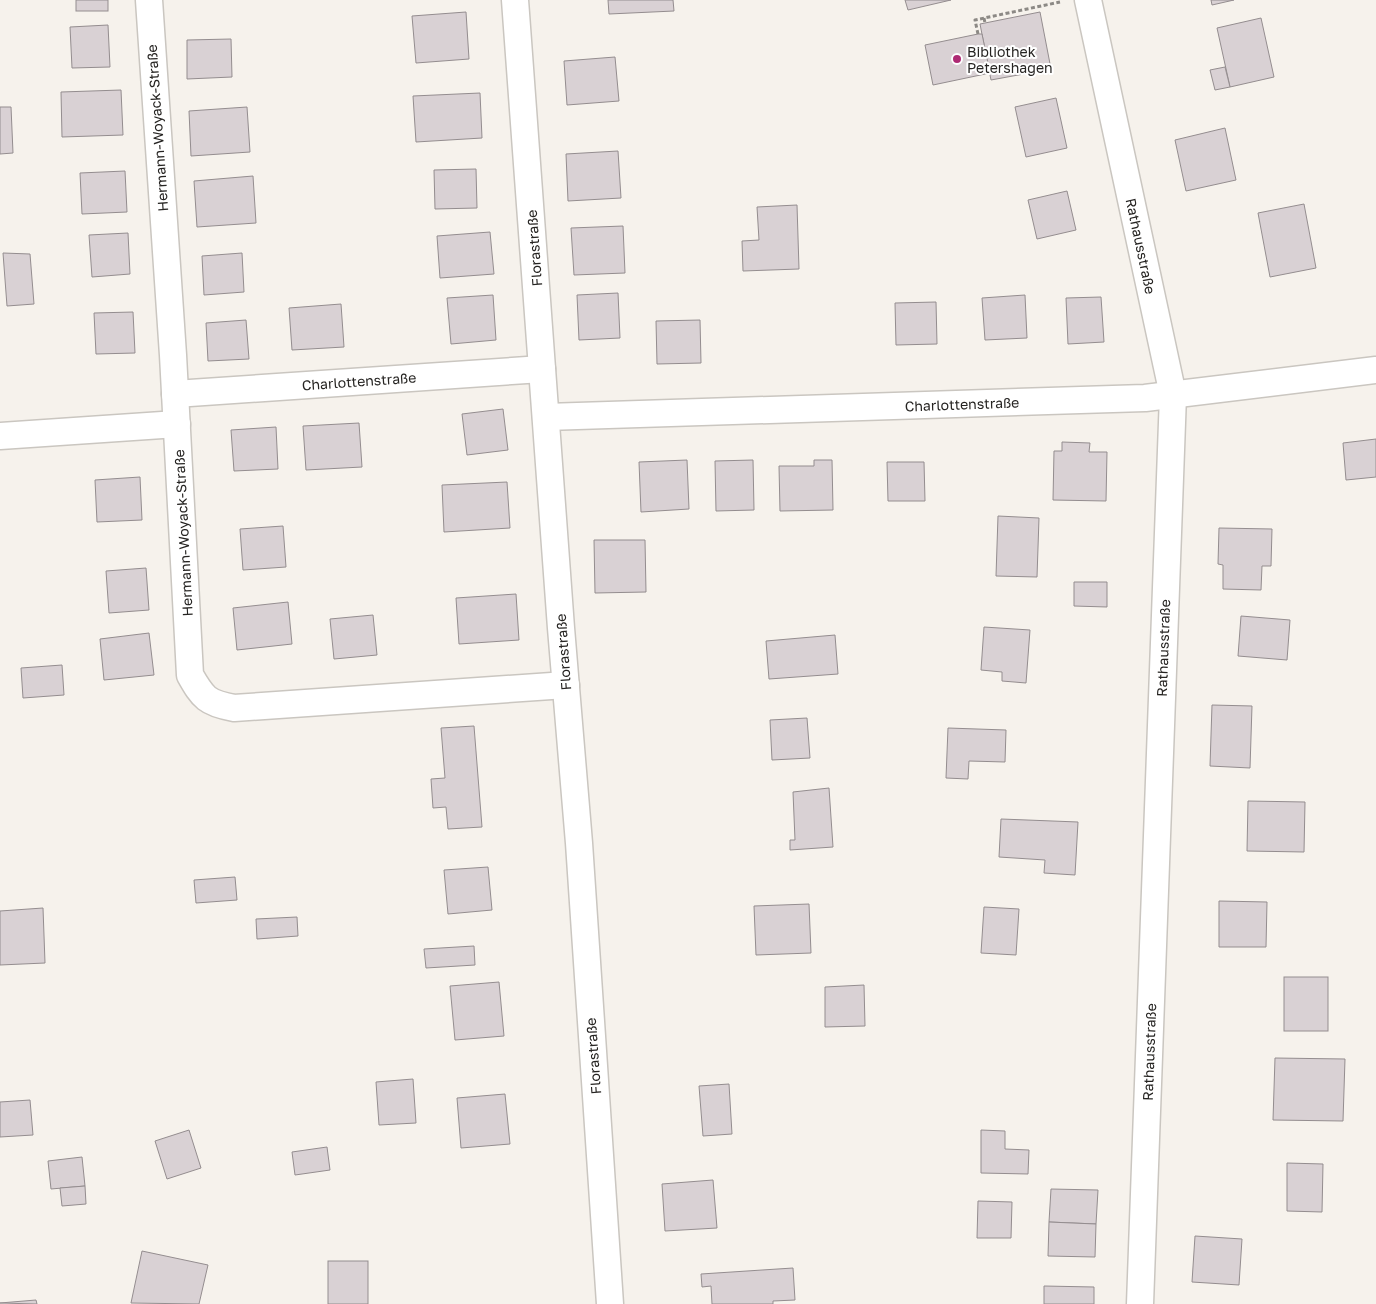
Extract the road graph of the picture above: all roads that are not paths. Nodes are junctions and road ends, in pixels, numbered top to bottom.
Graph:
1 (149, 0) edge
2 (516, 0) edge
3 (1088, 0) edge
4 (542, 369) junction
5 (1376, 370) edge
6 (175, 394) junction
7 (1173, 395) junction
8 (546, 417) junction
9 (177, 424) junction
10 (0, 436) edge
11 (566, 685) junction
12 (610, 1304) edge
13 (1140, 1304) edge

1 - 6 street, Hermann-Woyack-Straße
2 - 4 street, Florastraße
3 - 7 street, Rathausstraße
4 - 6 street, Charlottenstraße
4 - 8 street, Florastraße
5 - 7 street, Charlottenstraße
6 - 9 street, Hermann-Woyack-Straße
7 - 8 street, Charlottenstraße
7 - 13 street, Rathausstraße
8 - 11 street, Florastraße
9 - 10 street
9 - 11 street, Hermann-Woyack-Straße
11 - 12 street, Florastraße

